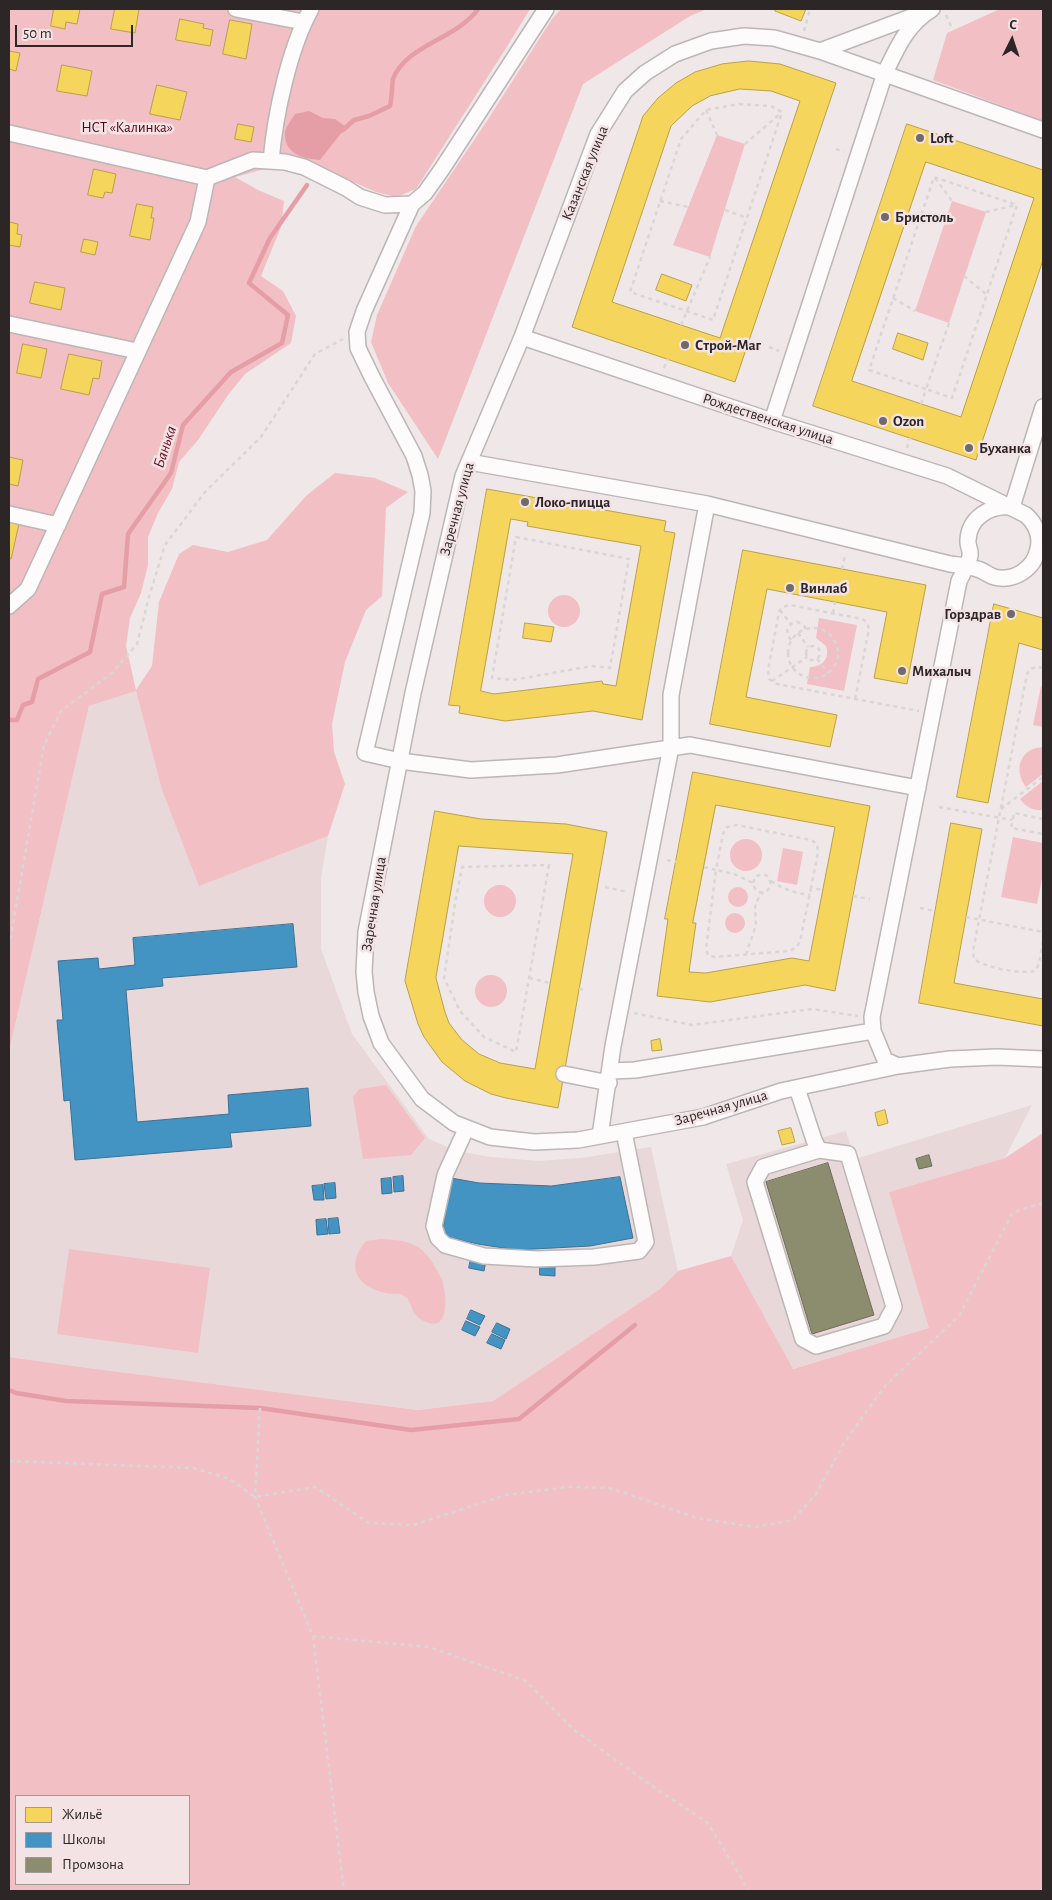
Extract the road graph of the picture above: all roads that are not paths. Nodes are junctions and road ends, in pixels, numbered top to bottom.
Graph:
1 (236, 9) edge
2 (546, 9) edge
3 (936, 10) edge
4 (307, 16) edge
5 (820, 51) junction
6 (885, 73) junction
7 (1043, 130) edge
8 (9, 133) edge
9 (271, 161) junction
10 (207, 178) junction
11 (412, 204) junction
12 (9, 324) edge
13 (522, 336) junction
14 (137, 351) junction
15 (495, 397) joint
16 (1043, 408) edge
17 (772, 421) junction
18 (469, 462) junction
19 (707, 504) junction
20 (1012, 507) junction
21 (9, 514) edge
22 (58, 525) junction
23 (1040, 529) edge
24 (966, 566) junction
25 (1037, 570) edge
26 (9, 606) edge
27 (671, 747) junction
28 (400, 761) junction
29 (918, 788) junction
30 (872, 1024) junction
31 (1043, 1059) edge
32 (898, 1066) junction
33 (564, 1074) dead end
34 (610, 1077) junction
35 (797, 1088) junction
36 (466, 1129) junction
37 (624, 1132) junction
38 (600, 1136) junction
39 (819, 1150) junction

1 - 4 street
2 - 11 street
3 - 5 street
3 - 6 street
4 - 9 street
5 - 6 street, Казанская улица
5 - 13 street, Казанская улица
6 - 7 street, Казанская улица
6 - 17 street
8 - 10 street
9 - 10 street
9 - 11 street
10 - 14 street
11 - 28 street
12 - 14 street
13 - 15 street, Казанская улица
13 - 17 street, Рождественская улица
14 - 22 street
15 - 18 street, Заречная улица
16 - 20 street
17 - 20 street, Рождественская улица
18 - 19 street, Рождественская улица
18 - 28 street, Заречная улица
19 - 24 street, Рождественская улица
19 - 27 street
20 - 23 street, Рождественская улица
20 - 24 street
21 - 22 street
22 - 26 street
23 - 25 street, Рождественская улица
24 - 25 street, Рождественская улица
24 - 29 street
27 - 28 street
27 - 29 street
27 - 34 street
28 - 36 street, Заречная улица
29 - 30 street
30 - 32 street
30 - 34 street
31 - 32 street, Заречная улица
32 - 35 street, Заречная улица
33 - 34 street
34 - 38 street
35 - 37 street, Заречная улица
35 - 39 street
36 - 37 street
36 - 38 street, Заречная улица
37 - 38 street, Заречная улица
39 - 39 street

